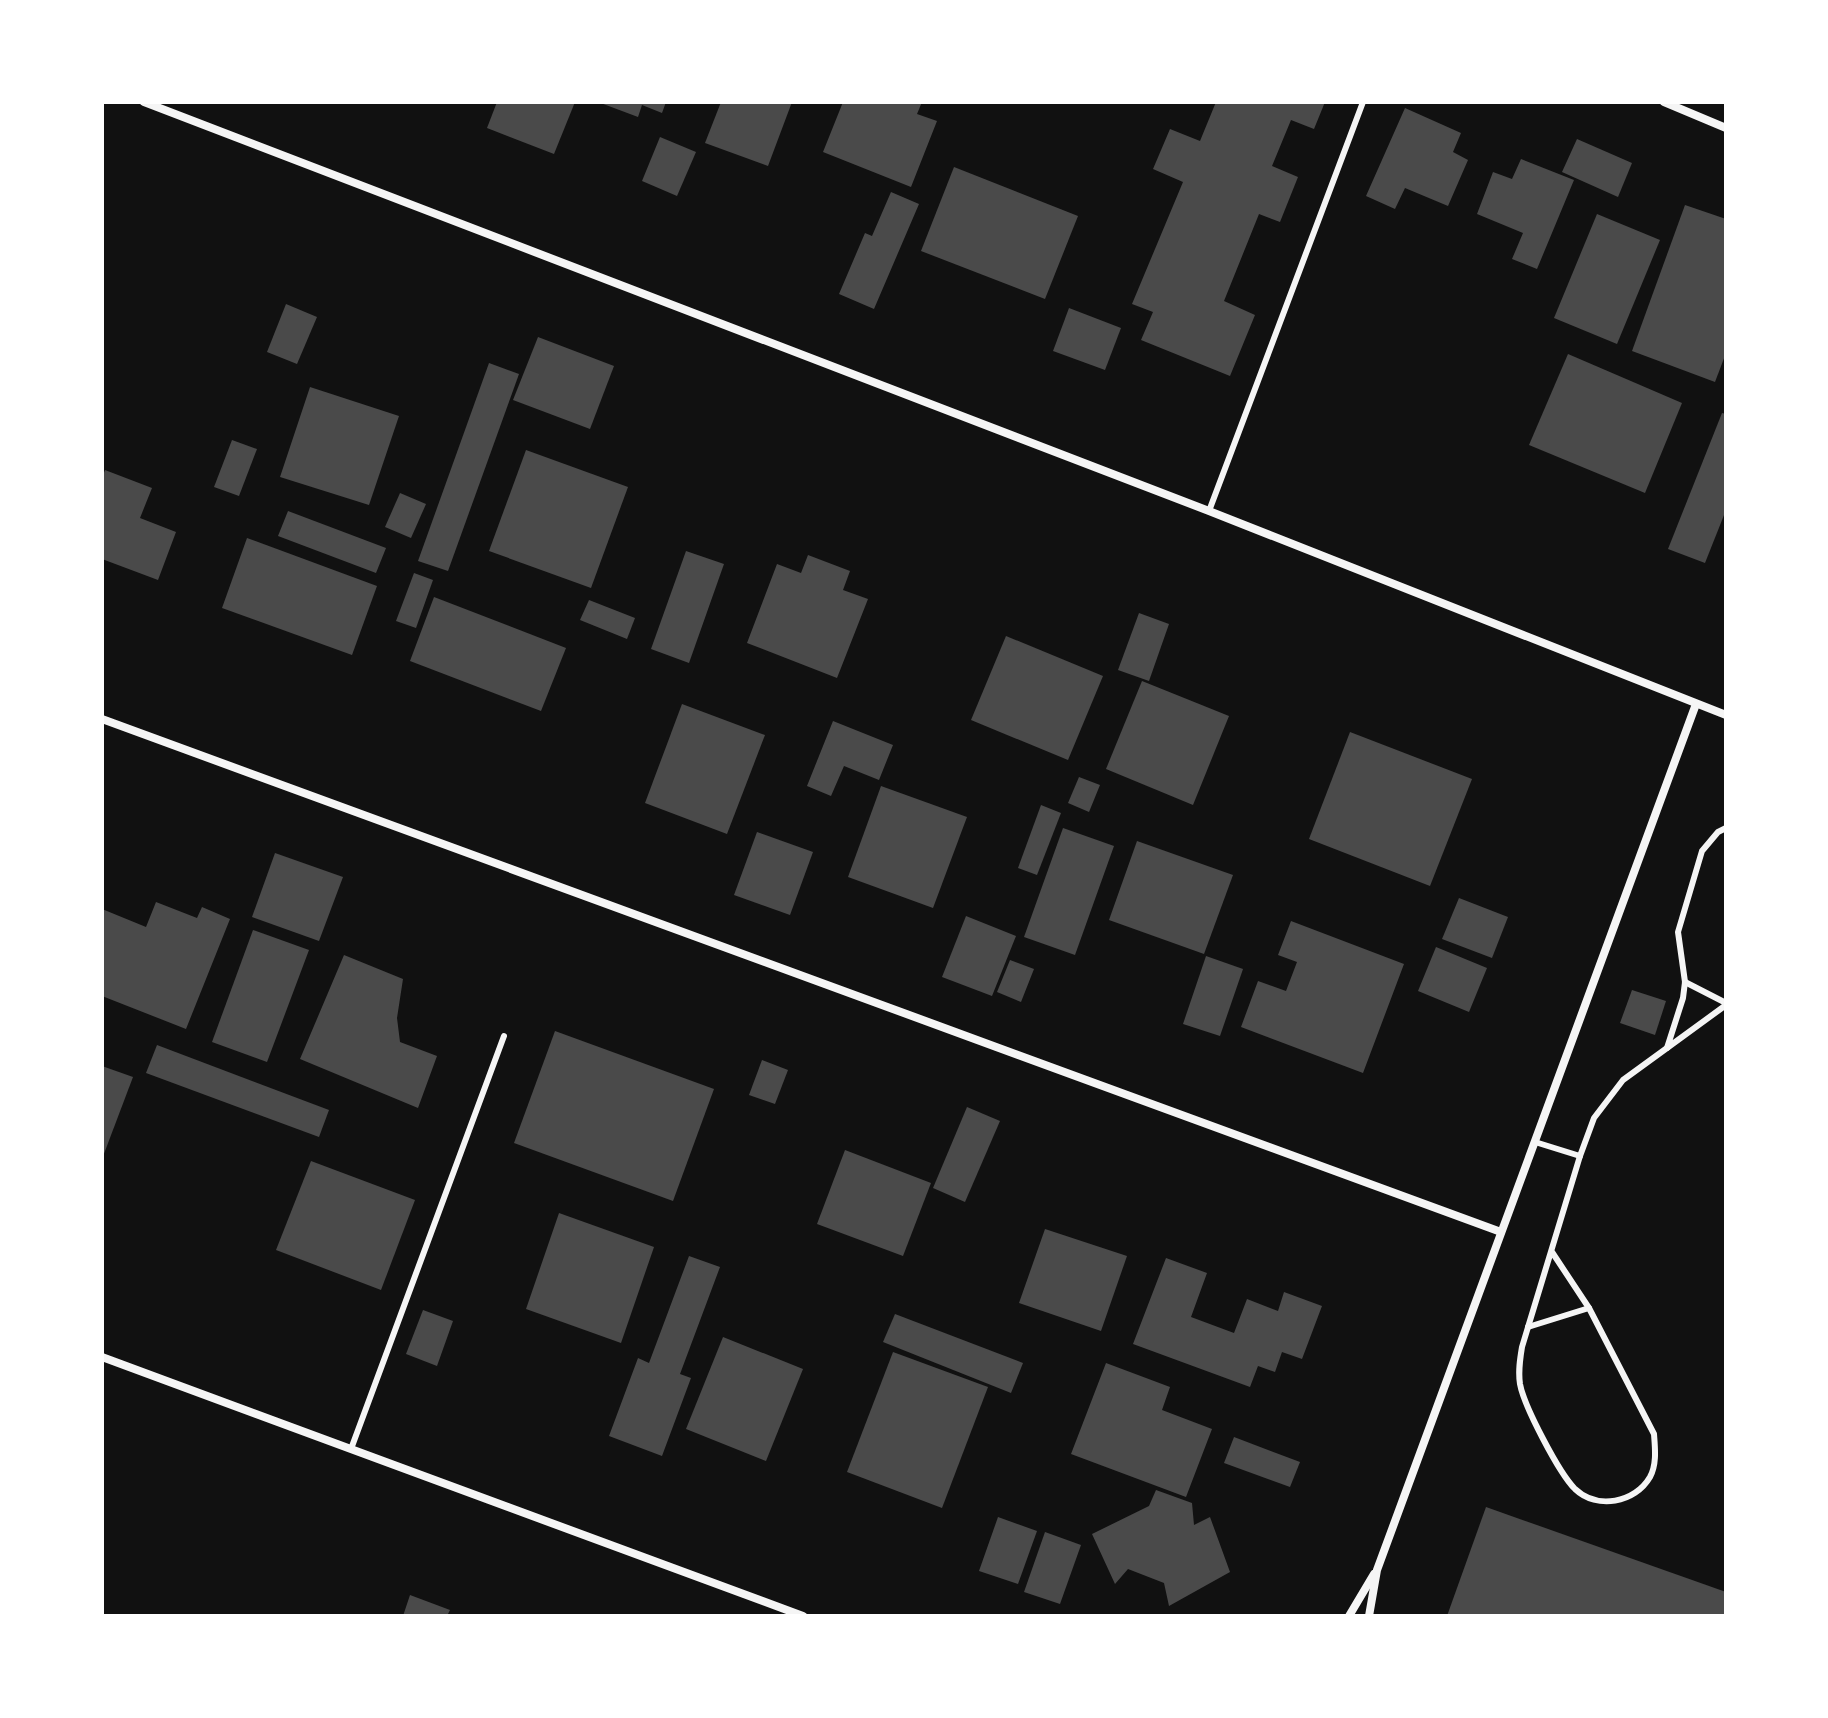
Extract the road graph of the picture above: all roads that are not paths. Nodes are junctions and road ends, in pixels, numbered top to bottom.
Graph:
1 (144, 102) edge
2 (1363, 102) edge
3 (1664, 102) edge
4 (1726, 128) edge
5 (1209, 511) junction
6 (1696, 704) junction
7 (1726, 715) edge
8 (102, 719) edge
9 (1726, 828) edge
10 (1685, 982) junction
11 (1726, 1004) edge
12 (504, 1036) dead end
13 (1667, 1048) junction
14 (1535, 1142) junction
15 (1580, 1156) junction
16 (1501, 1232) junction
17 (1552, 1252) junction
18 (1589, 1308) junction
19 (1528, 1327) junction
20 (102, 1357) edge
21 (351, 1449) junction
22 (1377, 1570) junction
23 (803, 1616) edge
24 (1349, 1616) edge
25 (1369, 1616) edge

1 - 5 street
2 - 5 lane
3 - 4 street
5 - 6 street
6 - 7 street
6 - 14 street
8 - 16 street
9 - 10 lane
10 - 11 lane
10 - 13 lane
11 - 13 lane
12 - 21 lane
13 - 15 lane
14 - 15 lane
14 - 16 street
15 - 17 lane
16 - 22 street
17 - 18 lane
17 - 19 lane
18 - 19 lane
18 - 19 lane
20 - 21 street
21 - 23 street
22 - 24 street
22 - 25 street

